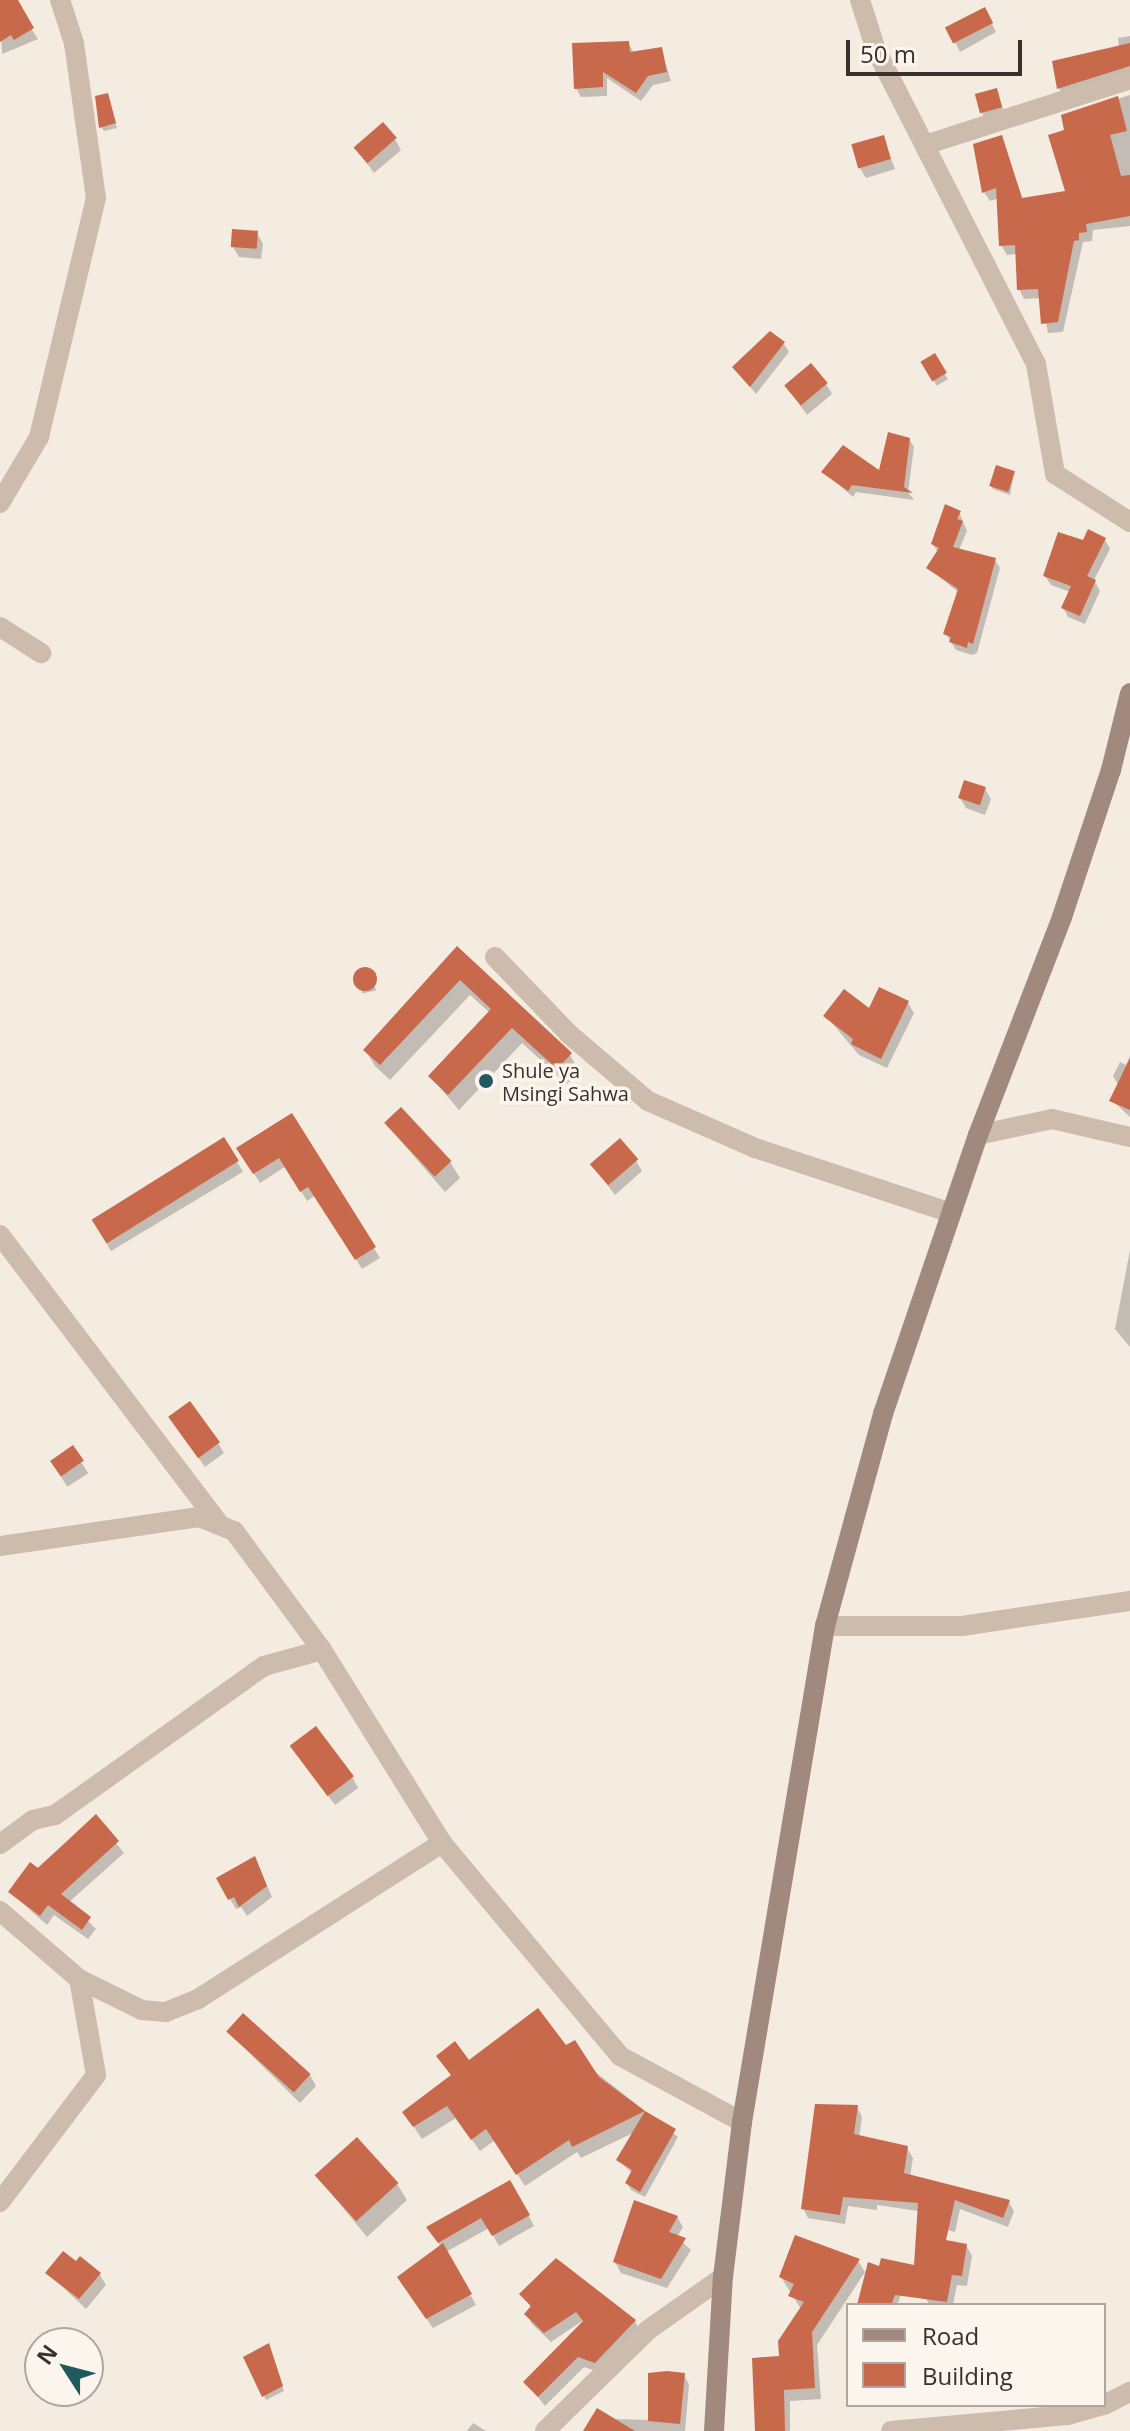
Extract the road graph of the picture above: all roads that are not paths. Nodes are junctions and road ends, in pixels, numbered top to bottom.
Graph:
1 (60, 0) edge
2 (860, 0) edge
3 (1130, 79) edge
4 (928, 144) junction
5 (0, 503) edge
6 (1130, 522) edge
7 (0, 627) edge
8 (41, 653) dead end
9 (1130, 693) edge
10 (495, 957) dead end
11 (978, 1135) junction
12 (1130, 1137) edge
13 (951, 1213) junction
14 (0, 1235) edge
15 (217, 1521) junction
16 (0, 1546) edge
17 (1130, 1601) edge
18 (825, 1626) junction
19 (322, 1650) junction
20 (442, 1843) junction
21 (0, 1844) edge
22 (0, 1911) edge
23 (79, 1979) junction
24 (742, 2122) junction
25 (0, 2202) edge
26 (723, 2277) junction
27 (1130, 2392) edge
28 (1106, 2404) edge
29 (1097, 2407) edge
30 (545, 2431) edge
31 (714, 2431) edge
32 (891, 2431) edge

1 - 5 street
2 - 4 street
3 - 4 street
4 - 6 street
7 - 8 street
9 - 11 main road
10 - 13 street
11 - 12 street
11 - 13 main road
13 - 18 main road
14 - 15 street
15 - 16 street
15 - 19 street
17 - 18 street
18 - 24 main road
19 - 20 street
19 - 21 street
20 - 23 street
20 - 24 street
22 - 23 street
23 - 25 street
24 - 26 main road
26 - 30 street
26 - 31 main road
27 - 28 street
29 - 32 street

